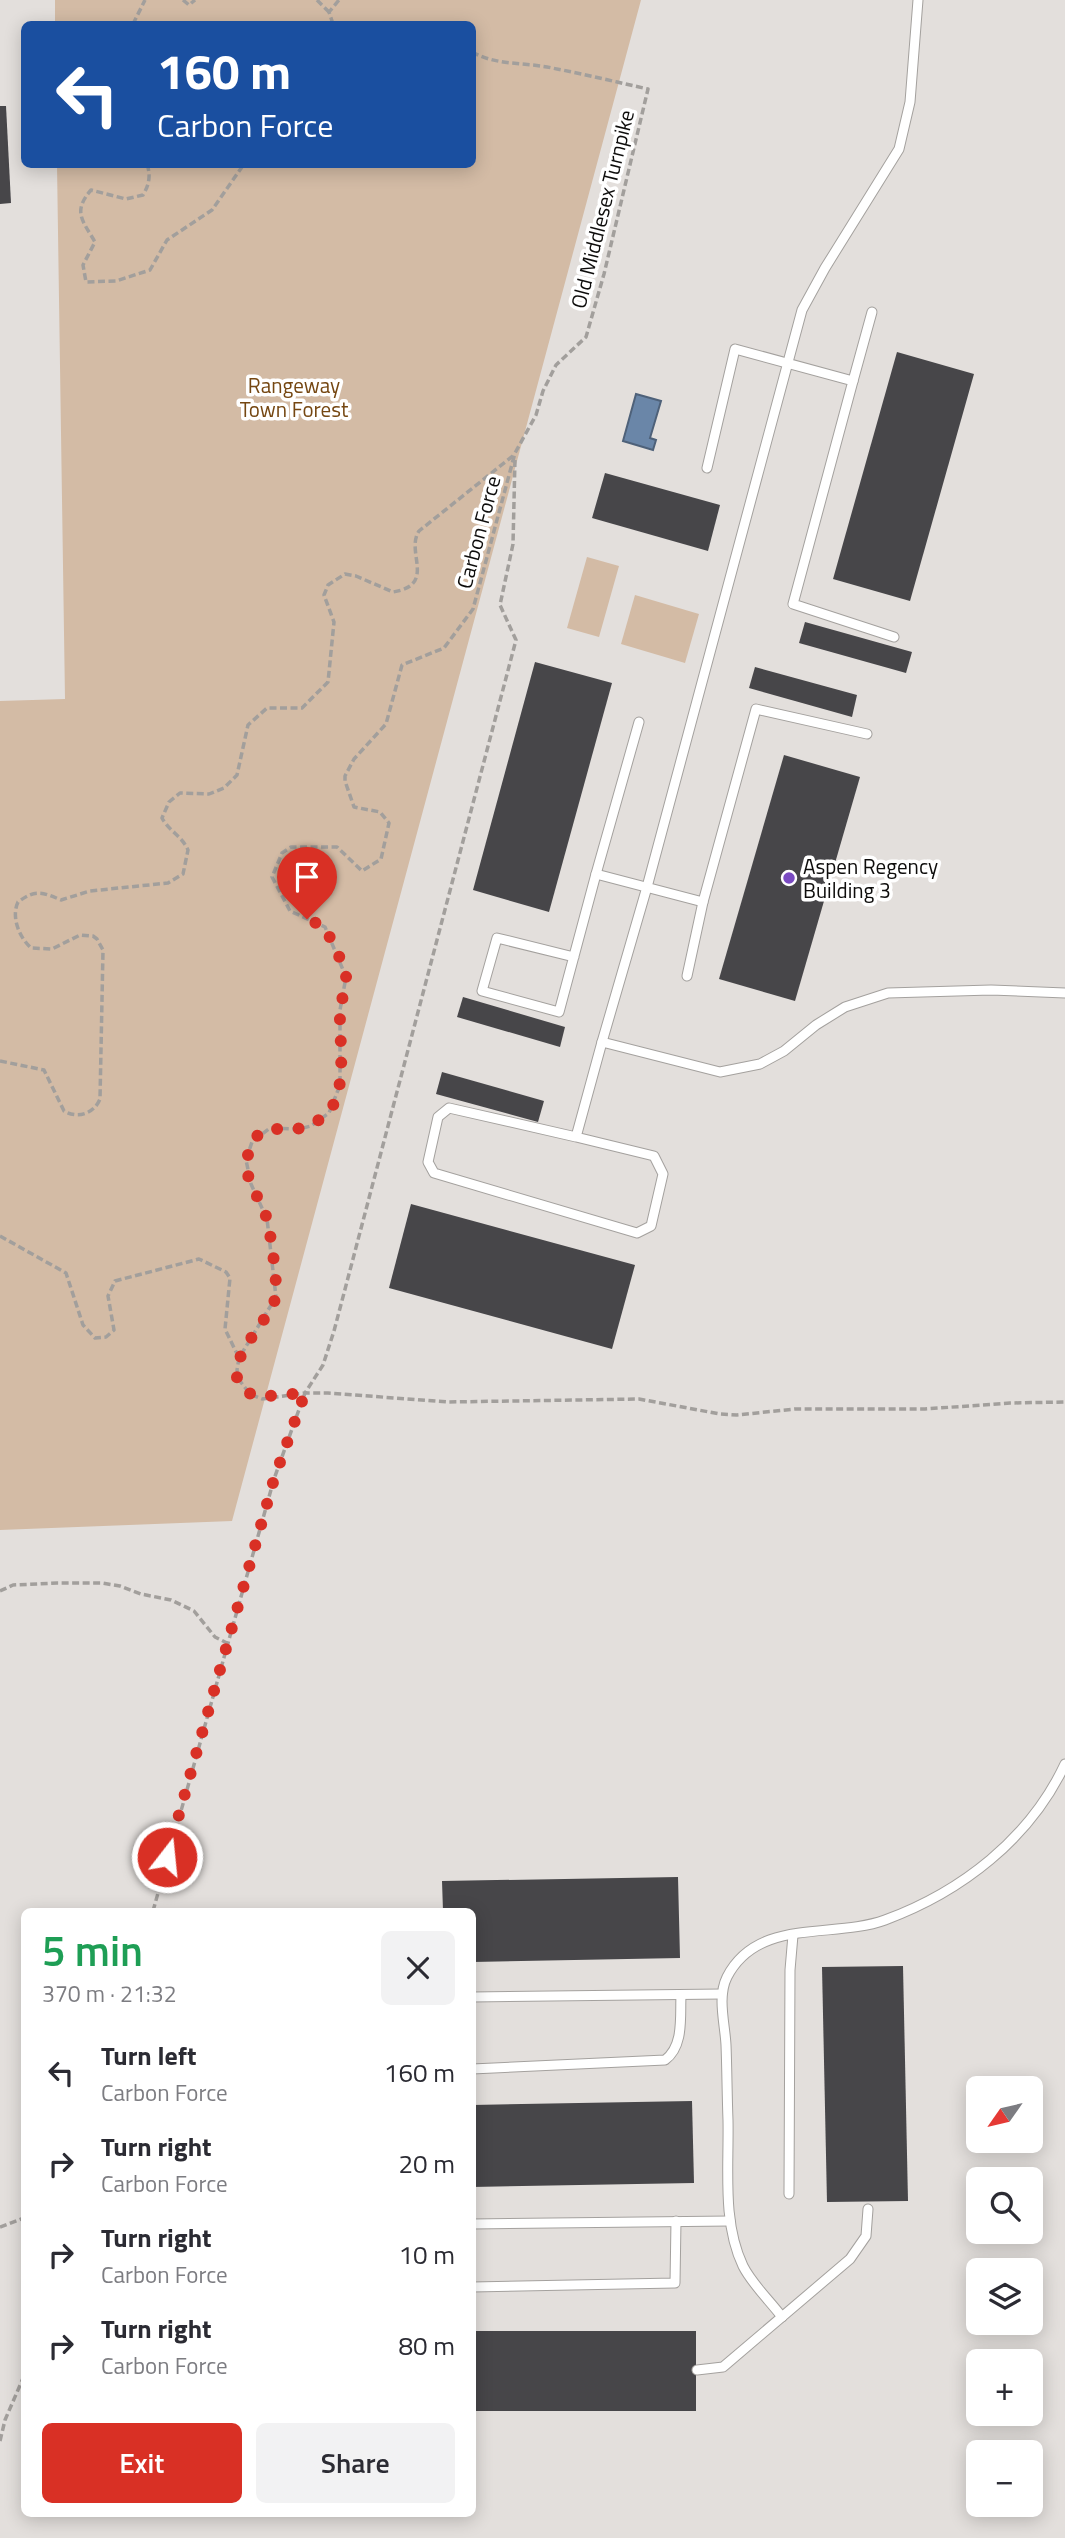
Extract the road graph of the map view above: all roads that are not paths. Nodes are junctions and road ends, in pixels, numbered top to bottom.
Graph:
1 (918, 0) edge
2 (872, 312) dead end
3 (786, 363) junction
4 (853, 381) junction
5 (707, 468) dead end
6 (894, 637) dead end
7 (639, 722) dead end
8 (867, 734) dead end
9 (596, 874) junction
10 (647, 887) junction
11 (703, 902) junction
12 (574, 957) junction
13 (687, 976) dead end
14 (1065, 993) edge
15 (601, 1042) junction
16 (576, 1137) junction
17 (1065, 1764) edge
18 (793, 1935) junction
19 (722, 1994) junction
20 (681, 1995) junction
21 (476, 1997) edge
22 (476, 2068) edge
23 (789, 2193) dead end
24 (868, 2210) dead end
25 (676, 2221) junction
26 (730, 2221) junction
27 (476, 2224) edge
28 (476, 2287) edge
29 (782, 2317) junction
30 (697, 2370) dead end

1 - 3 lane
2 - 4 lane
3 - 4 lane
3 - 5 lane
3 - 10 lane
4 - 6 lane
7 - 9 lane
8 - 11 lane
9 - 10 lane
9 - 12 lane
10 - 11 lane
10 - 15 lane
11 - 13 lane
12 - 12 lane
14 - 15 lane
15 - 16 lane
16 - 16 lane
17 - 18 lane
18 - 19 lane
18 - 23 lane
19 - 20 lane
19 - 26 lane
20 - 21 lane
20 - 22 lane
24 - 29 lane
25 - 26 lane
25 - 27 lane
25 - 28 lane
26 - 29 lane
29 - 30 lane

